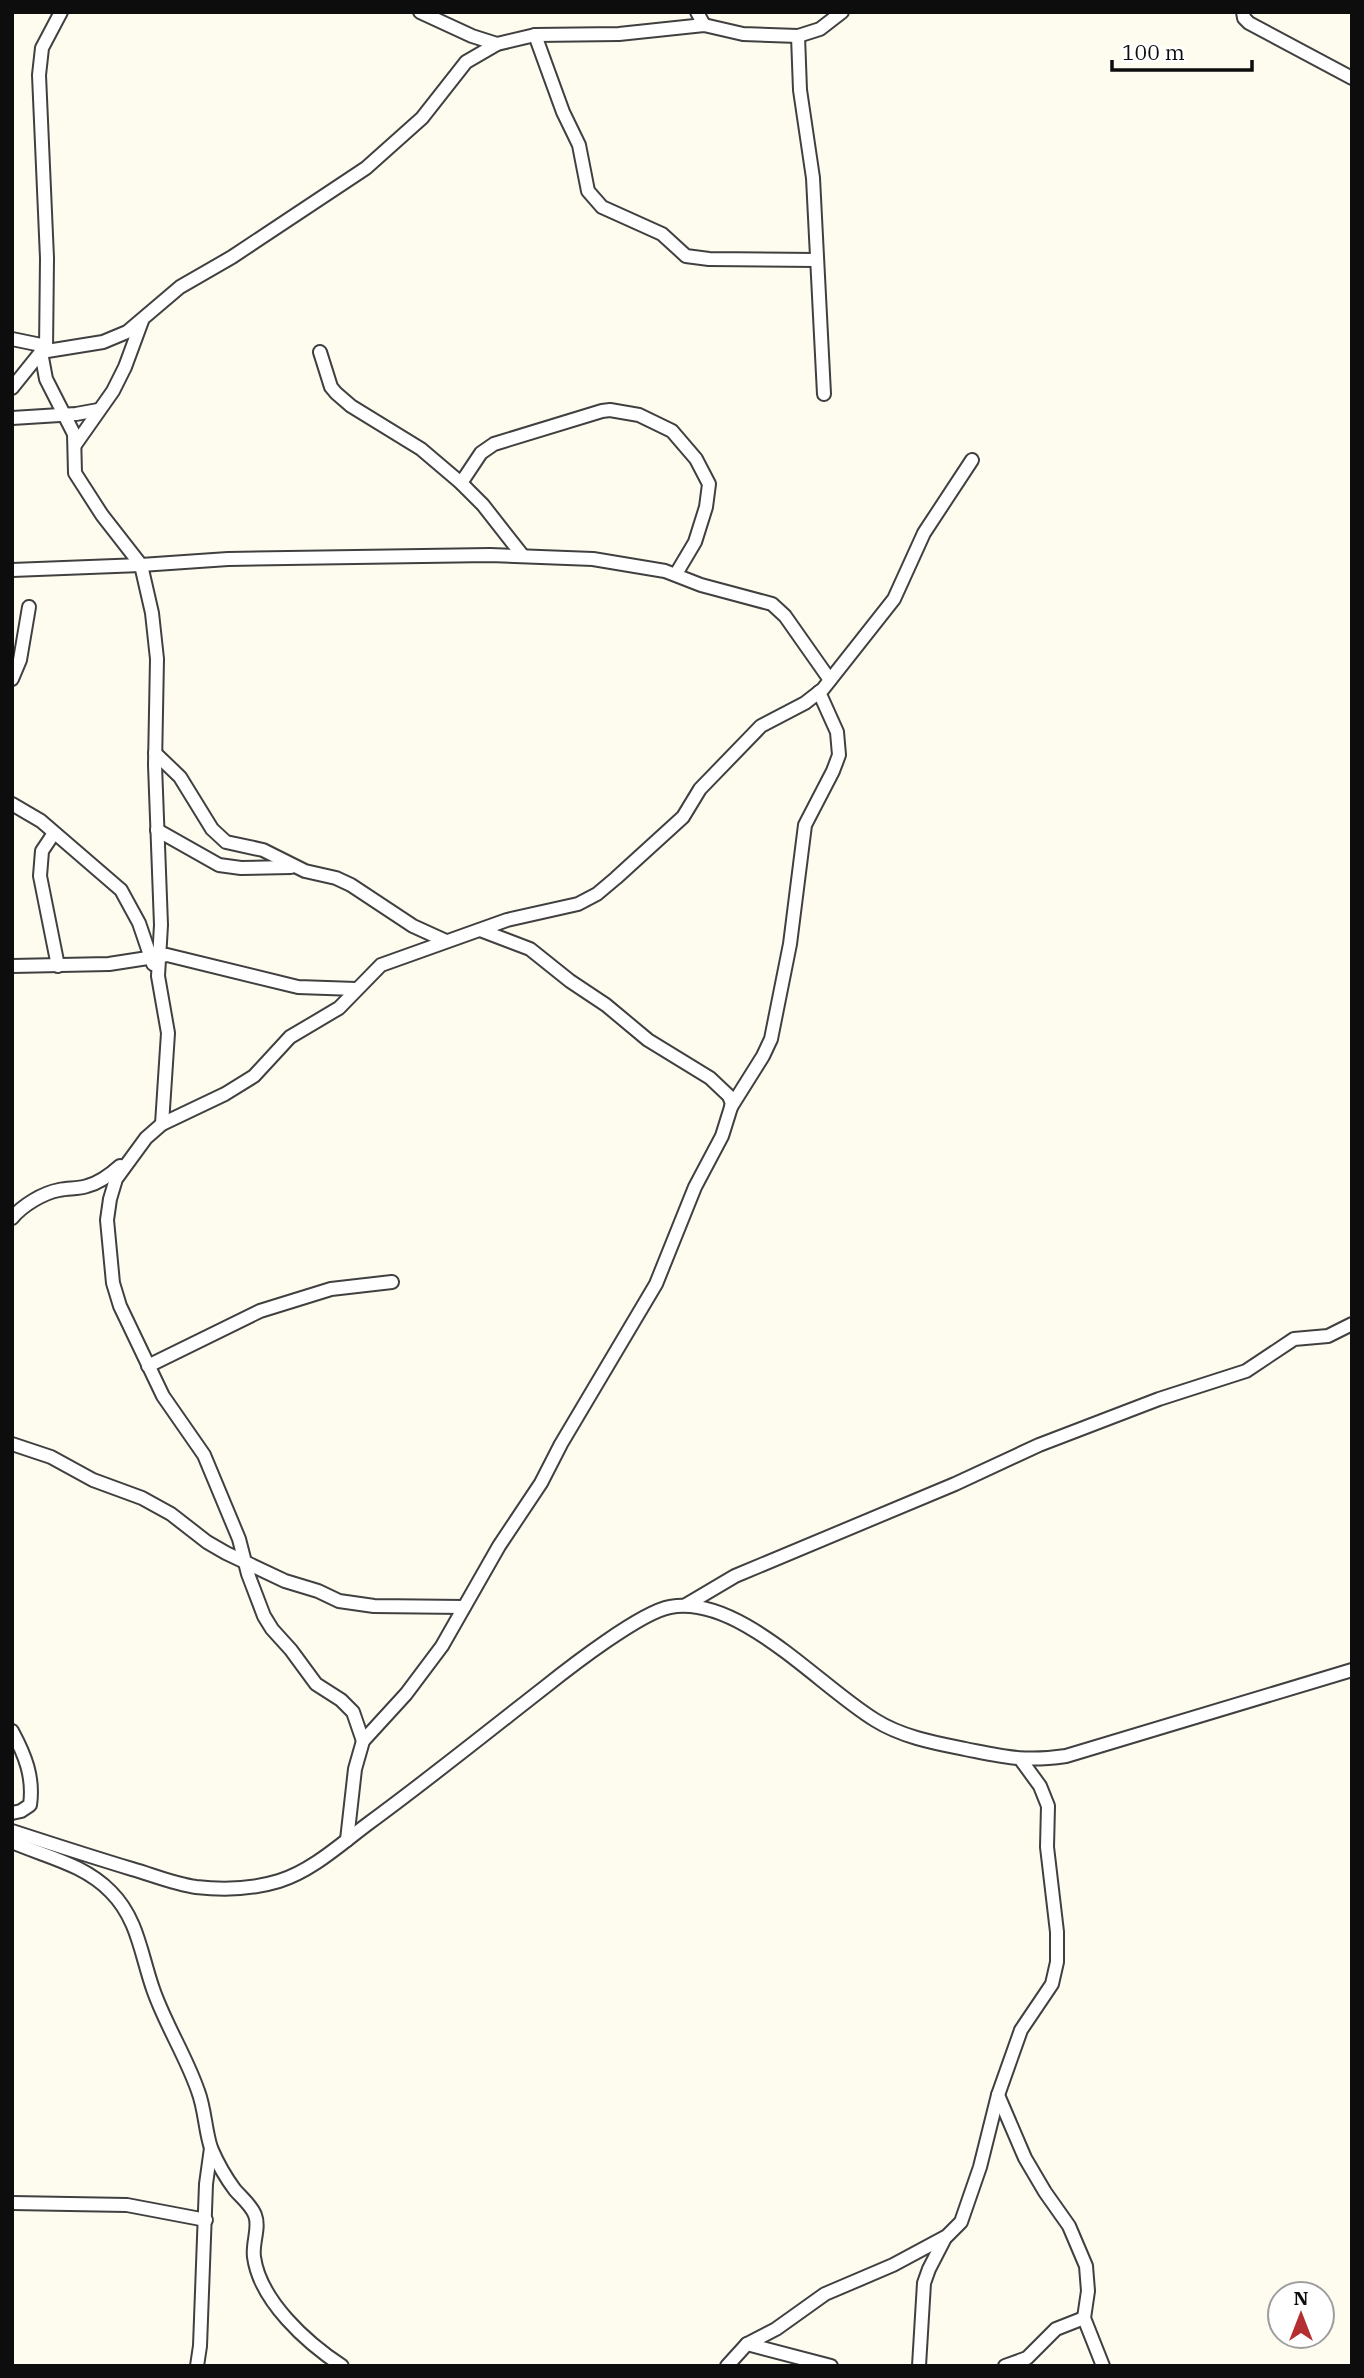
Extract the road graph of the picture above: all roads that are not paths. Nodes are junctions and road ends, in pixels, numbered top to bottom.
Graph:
1 (61, 12) edge
2 (420, 12) edge
3 (697, 12) edge
4 (842, 12) edge
5 (1243, 12) edge
6 (704, 25) junction
7 (535, 35) junction
8 (797, 36) junction
9 (497, 44) junction
10 (1352, 78) edge
11 (816, 260) junction
12 (143, 318) junction
13 (12, 339) edge
14 (44, 349) junction
15 (320, 352) dead end
16 (12, 388) edge
17 (824, 394) dead end
18 (98, 410) junction
19 (64, 415) junction
20 (14, 418) edge
21 (12, 431) edge
22 (75, 446) junction
23 (972, 460) dead end
24 (461, 483) junction
25 (523, 556) junction
26 (142, 565) junction
27 (12, 570) edge
28 (676, 574) junction
29 (29, 607) dead end
30 (12, 679) edge
31 (830, 680) junction
32 (819, 692) junction
33 (155, 753) junction
34 (12, 804) edge
35 (157, 831) junction
36 (54, 833) junction
37 (297, 867) junction
38 (480, 930) junction
39 (446, 941) junction
40 (155, 957) junction
41 (12, 966) edge
42 (58, 966) junction
43 (356, 989) junction
44 (731, 1107) junction
45 (162, 1124) junction
46 (130, 1157) junction
47 (12, 1217) edge
48 (392, 1282) dead end
49 (1352, 1324) edge
50 (148, 1366) junction
51 (12, 1444) edge
52 (245, 1561) junction
53 (686, 1605) junction
54 (464, 1607) junction
55 (1352, 1670) edge
56 (12, 1731) edge
57 (363, 1741) junction
58 (1021, 1760) junction
59 (12, 1813) edge
60 (12, 1831) edge
61 (347, 1840) junction
62 (12, 1842) edge
63 (998, 2095) junction
64 (211, 2148) junction
65 (12, 2203) edge
66 (206, 2220) junction
67 (947, 2236) junction
68 (1084, 2318) junction
69 (747, 2344) junction
70 (197, 2366) edge
71 (342, 2366) edge
72 (727, 2366) edge
73 (831, 2366) edge
74 (919, 2366) edge
75 (1005, 2366) edge
76 (1103, 2366) edge

1 - 14 street
2 - 9 street
3 - 6 street
4 - 8 street
5 - 10 street
6 - 7 street
6 - 8 street
7 - 9 street
7 - 11 street
8 - 11 street
9 - 12 street
11 - 17 street
12 - 14 street
12 - 18 street
13 - 14 street
14 - 16 street
14 - 19 street
15 - 24 street
18 - 19 street
18 - 22 street
19 - 20 street
19 - 22 street
20 - 21 street
22 - 26 street
23 - 31 street
24 - 25 street
24 - 28 street
25 - 26 street
25 - 28 street
26 - 27 street
26 - 33 street
28 - 31 street
29 - 30 street
31 - 32 street
32 - 38 street
32 - 44 street
33 - 35 street
33 - 37 street
34 - 36 street
35 - 37 street
35 - 40 street
36 - 40 street
36 - 42 street
37 - 39 street
38 - 39 street
38 - 44 street
39 - 43 street
40 - 42 street
40 - 43 street
40 - 45 street
41 - 42 street
43 - 45 street
44 - 54 street
45 - 46 street
46 - 47 street
46 - 50 street
48 - 50 street
49 - 53 street
50 - 52 street
51 - 52 street
52 - 54 street
52 - 57 street
53 - 58 street
53 - 61 street
54 - 57 street
55 - 58 street
56 - 59 street
57 - 61 street
58 - 63 street
60 - 61 street
62 - 64 street
63 - 67 street
63 - 68 street
64 - 66 street
64 - 71 street
65 - 66 street
66 - 70 street
67 - 69 street
67 - 74 street
68 - 75 street
68 - 76 street
69 - 72 street
69 - 73 street

